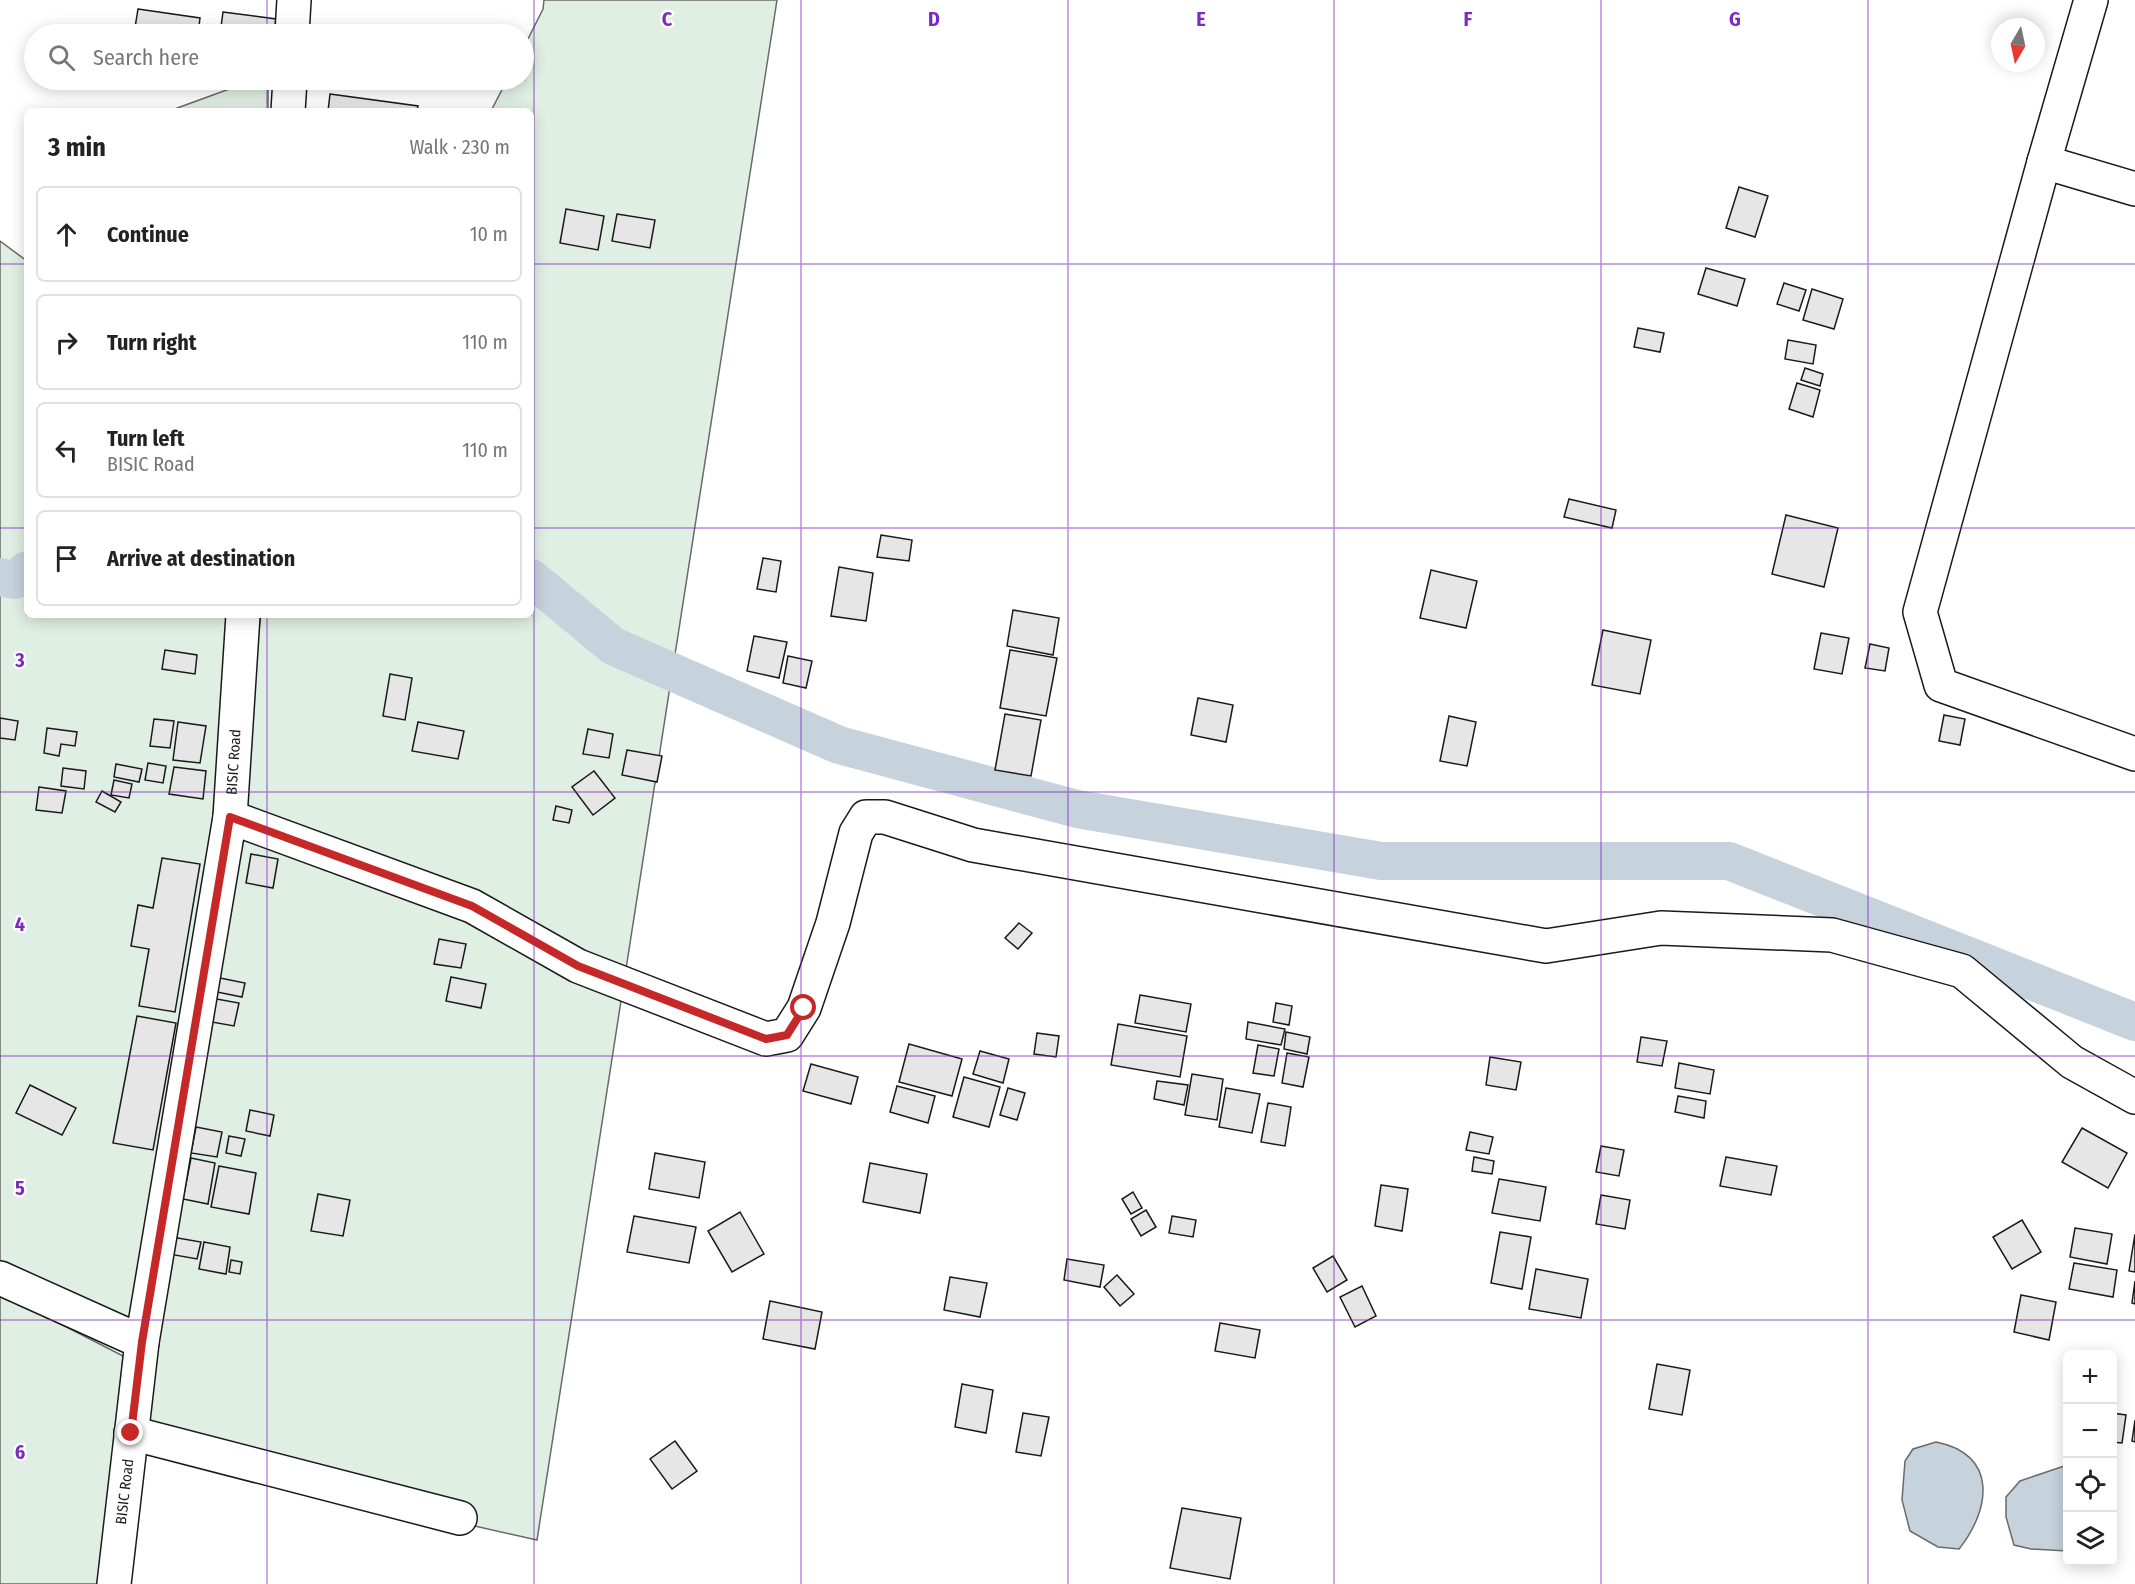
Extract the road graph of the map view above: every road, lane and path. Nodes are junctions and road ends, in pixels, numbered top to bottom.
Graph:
1 (294, 0) edge
2 (2091, 0) edge
3 (293, 24) edge
4 (289, 90) edge
5 (288, 108) edge
6 (2044, 162) junction
7 (2135, 189) edge
8 (243, 618) edge
9 (2135, 754) edge
10 (230, 817) junction
11 (2135, 1097) edge
12 (0, 1278) edge
13 (142, 1342) junction
14 (131, 1433) junction
15 (460, 1518) dead end
16 (114, 1584) edge

1 - 3 street
2 - 6 street
4 - 5 street
6 - 7 street
6 - 9 street
8 - 10 street, BISIC Road
10 - 11 street
10 - 13 street, BISIC Road
12 - 13 street
13 - 14 street, BISIC Road
14 - 15 street
14 - 16 street, BISIC Road

